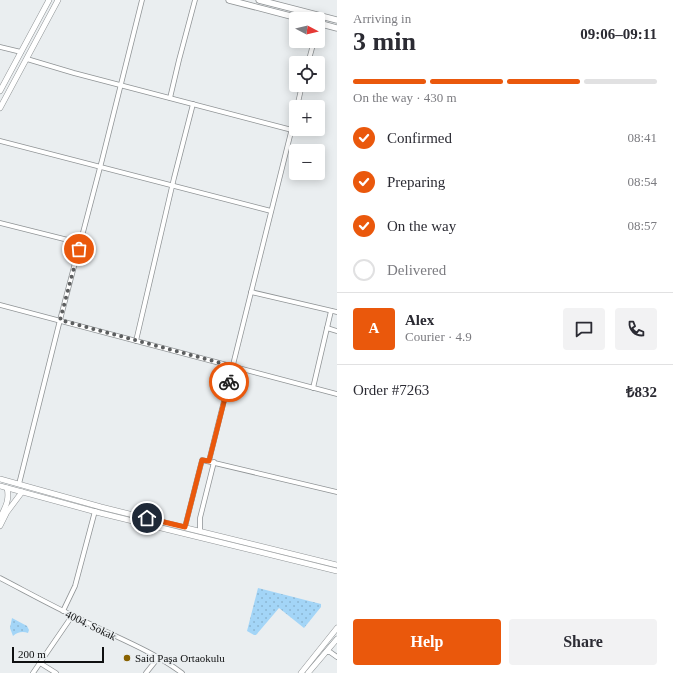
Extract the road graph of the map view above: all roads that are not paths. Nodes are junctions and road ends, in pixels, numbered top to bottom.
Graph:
1 (50, 0) edge
2 (58, 0) edge
3 (142, 0) edge
4 (195, 0) edge
5 (229, 0) edge
6 (259, 0) edge
7 (289, 16) edge
8 (337, 20) edge
9 (325, 25) edge
10 (337, 28) edge
11 (0, 47) edge
12 (21, 52) junction
13 (27, 59) junction
14 (120, 85) junction
15 (0, 91) edge
16 (170, 98) junction
17 (193, 104) junction
18 (0, 108) edge
19 (289, 129) edge
20 (290, 136) edge
21 (0, 141) edge
22 (100, 167) junction
23 (172, 185) junction
24 (271, 211) junction
25 (0, 223) edge
26 (80, 243) junction
27 (251, 292) junction
28 (0, 305) edge
29 (331, 311) junction
30 (337, 312) edge
31 (60, 320) junction
32 (327, 328) junction
33 (337, 331) edge
34 (136, 341) junction
35 (232, 366) junction
36 (313, 388) junction
37 (337, 394) edge
38 (209, 461) junction
39 (214, 462) junction
40 (0, 479) edge
41 (19, 484) junction
42 (0, 486) edge
43 (7, 488) junction
44 (22, 492) junction
45 (337, 492) edge
46 (95, 511) junction
47 (0, 518) edge
48 (0, 526) edge
49 (185, 527) junction
50 (200, 530) junction
51 (337, 565) edge
52 (337, 571) edge
53 (0, 578) edge
54 (63, 611) junction
55 (72, 616) junction
56 (337, 628) edge
57 (337, 639) edge
58 (326, 652) junction
59 (337, 657) edge
60 (158, 658) junction
61 (40, 663) junction
62 (33, 673) edge
63 (56, 673) edge
64 (146, 673) edge
65 (182, 673) edge
66 (300, 673) edge
67 (308, 673) edge

1 - 12 main road
2 - 13 main road
3 - 14 street
4 - 16 street
5 - 7 highway
6 - 8 highway
9 - 10 highway
11 - 12 street
12 - 15 main road
13 - 14 street
13 - 18 main road
14 - 16 street
14 - 22 street
16 - 17 street
17 - 19 street
17 - 23 street
20 - 24 street
21 - 22 street
22 - 23 street
22 - 26 street
23 - 24 street
23 - 34 street
24 - 27 street
25 - 26 street
26 - 31 street
27 - 29 street
27 - 35 street
28 - 31 street
29 - 30 street
29 - 32 street
31 - 34 street
31 - 41 street
32 - 33 street
32 - 36 street
34 - 35 street
35 - 36 street
35 - 38 street
36 - 37 street
38 - 39 street
38 - 49 street
39 - 45 street
39 - 50 street
40 - 41 main road
41 - 49 main road
42 - 43 main road
43 - 44 main road
43 - 47 main road
44 - 46 main road
44 - 48 main road
46 - 52 main road
46 - 54 street
49 - 50 main road
50 - 51 main road
53 - 54 street, 4004. Sokak
54 - 55 street, 4004. Sokak
55 - 60 street, 4004. Sokak
55 - 61 street
56 - 66 main road
57 - 58 main road
58 - 59 street
58 - 67 main road
60 - 64 street
60 - 65 street, 4004. Sokak
61 - 62 street
61 - 63 street

